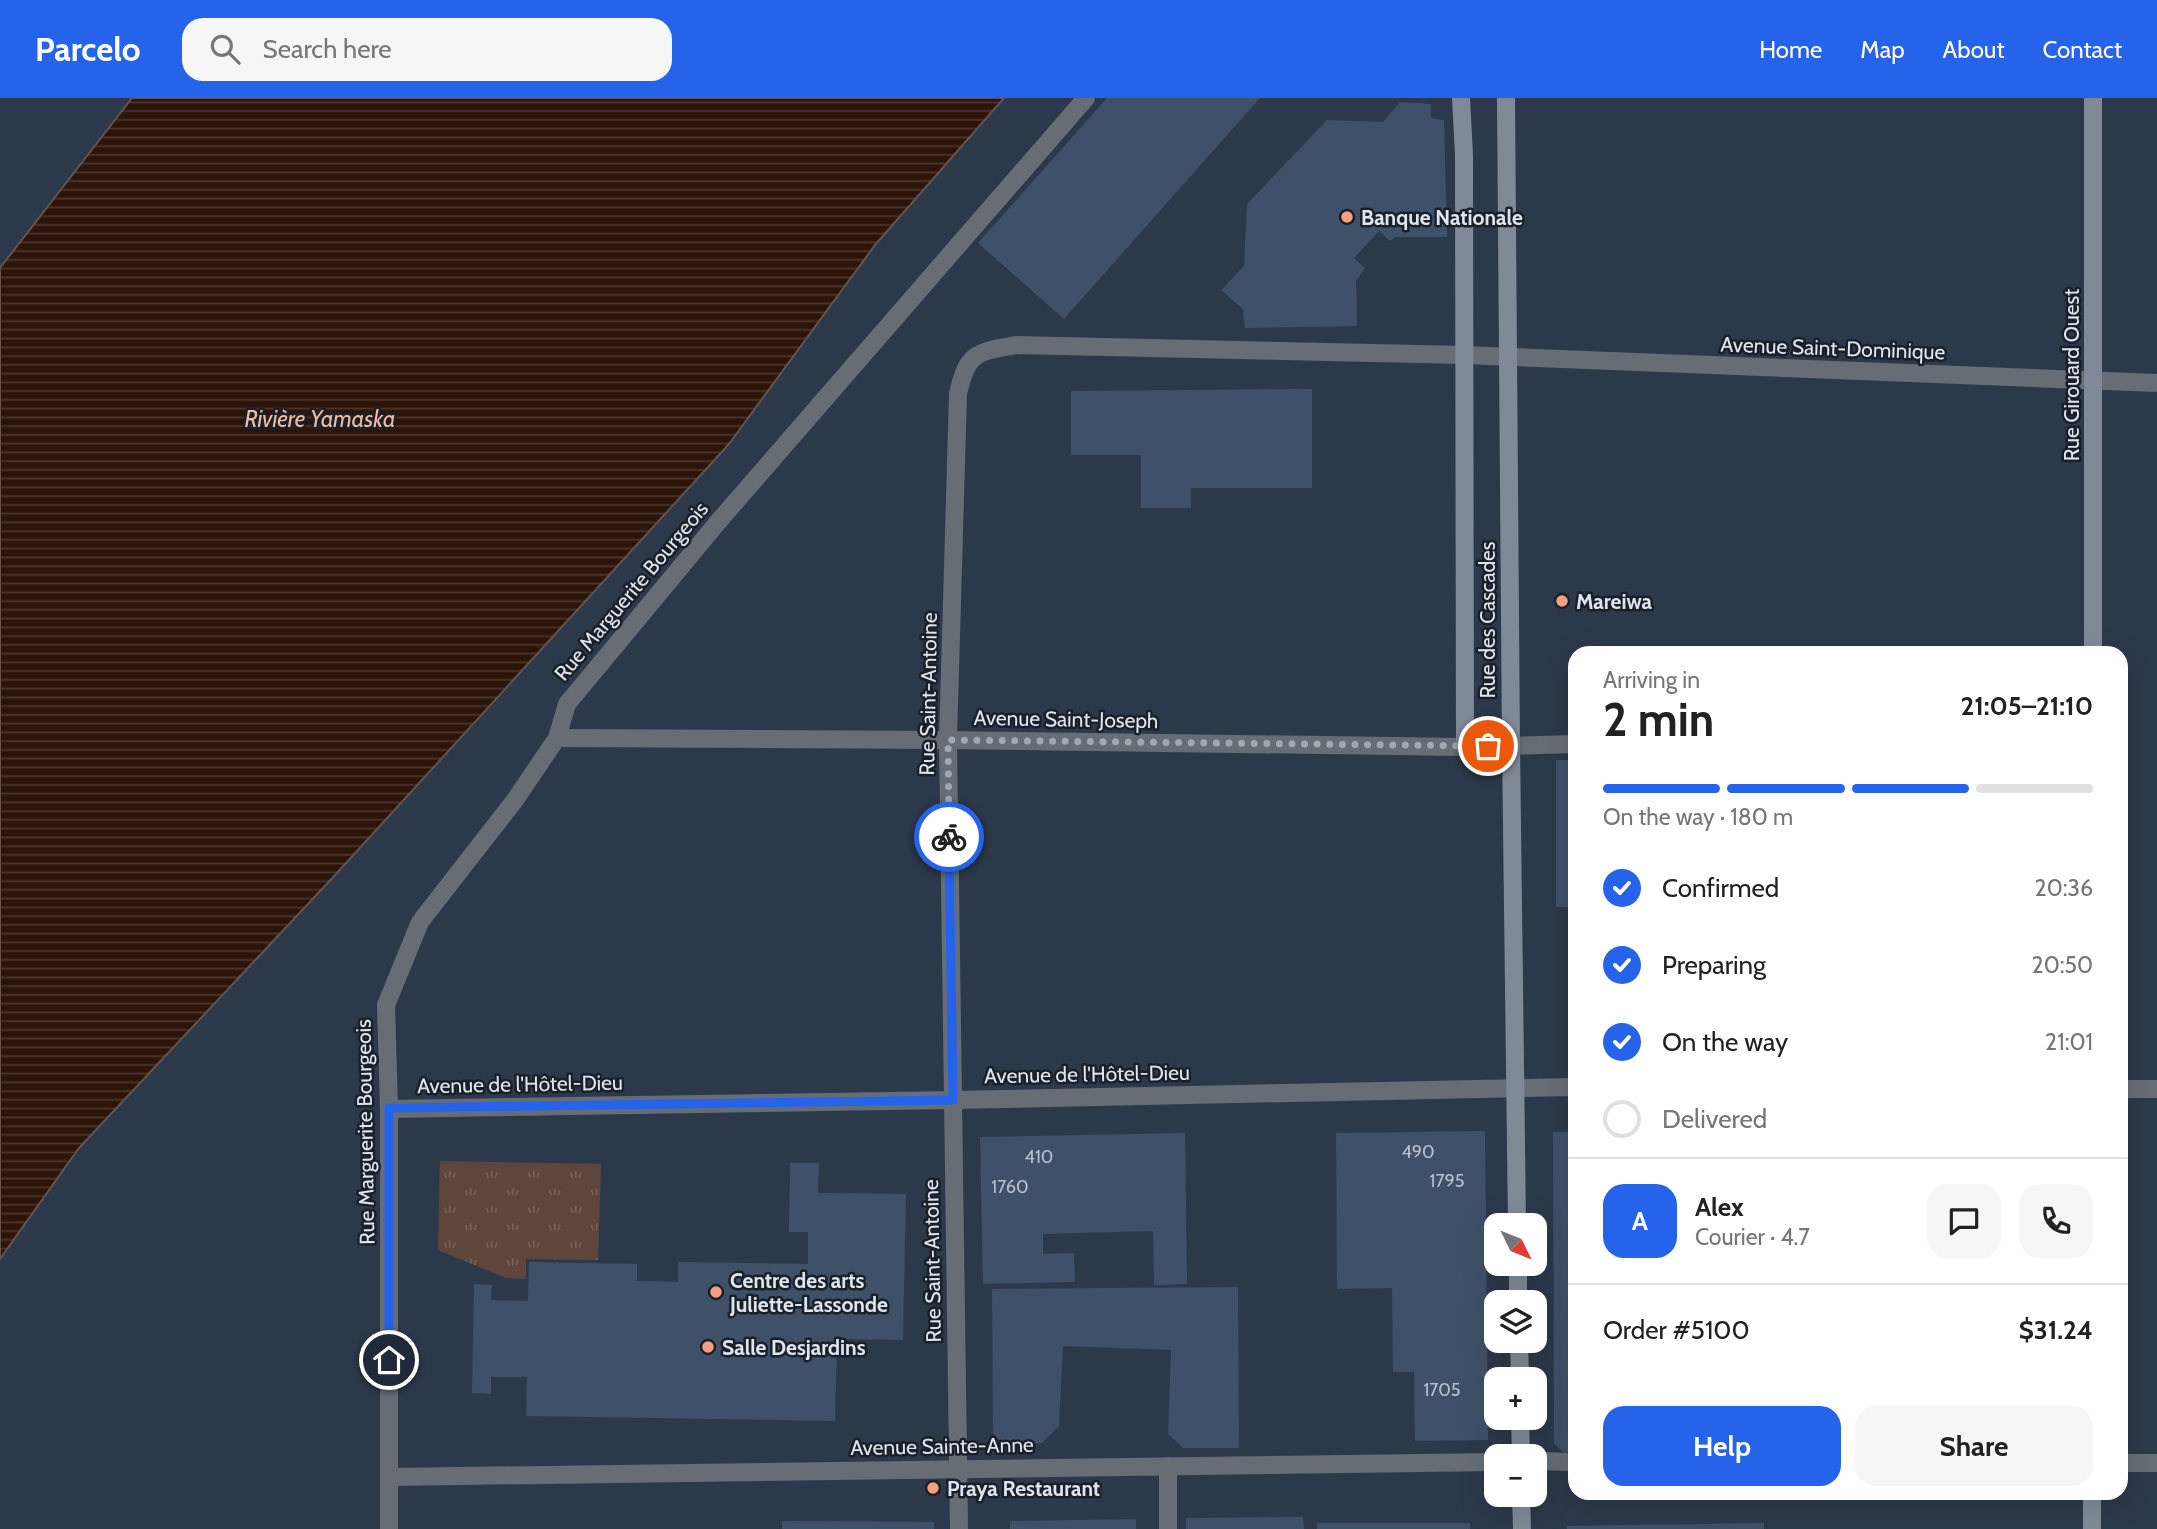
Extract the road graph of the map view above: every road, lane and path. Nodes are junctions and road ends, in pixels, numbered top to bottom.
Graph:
1 (1086, 98) edge
2 (1461, 98) edge
3 (1506, 98) edge
4 (2094, 98) edge
5 (1464, 355) junction
6 (1508, 358) junction
7 (2093, 382) junction
8 (2157, 383) edge
9 (2093, 646) edge
10 (557, 738) junction
11 (948, 740) junction
12 (1568, 744) edge
13 (1511, 746) junction
14 (1465, 747) junction
15 (1516, 1087) junction
16 (1568, 1087) edge
17 (2128, 1089) edge
18 (2157, 1090) edge
19 (953, 1100) junction
20 (389, 1108) junction
21 (1517, 1213) edge
22 (1547, 1461) edge
23 (1484, 1462) edge
24 (1568, 1462) edge
25 (2128, 1463) edge
26 (2157, 1463) edge
27 (1168, 1466) junction
28 (958, 1469) junction
29 (389, 1477) junction
30 (2092, 1500) edge
31 (1521, 1507) edge
32 (389, 1529) edge
33 (959, 1529) edge
34 (1168, 1529) edge
35 (1522, 1529) edge
36 (2092, 1529) edge

1 - 10 street, Rue Marguerite Bourgeois
2 - 5 street, Rue des Cascades
3 - 6 street, Rue des Cascades
4 - 7 street, Rue Girouard Ouest
5 - 6 street, Rue Saint-Antoine
5 - 11 street, Rue Saint-Antoine
5 - 14 street, Rue des Cascades
6 - 7 street, Avenue Saint-Dominique
6 - 13 street, Rue des Cascades
7 - 8 street, Avenue Saint-Dominique
7 - 9 street, Rue Girouard Ouest
10 - 11 street, Avenue Saint-Joseph
10 - 20 street, Rue Marguerite Bourgeois
11 - 14 street, Avenue Saint-Joseph
11 - 19 street, Rue Saint-Antoine
12 - 13 street, Avenue Saint-Joseph
13 - 14 street, Avenue Saint-Joseph
13 - 15 street, Rue des Cascades
15 - 16 street, Avenue de l'Hôtel-Dieu
15 - 19 street, Avenue de l'Hôtel-Dieu
15 - 21 street, Rue des Cascades
17 - 18 street
19 - 20 street, Avenue de l'Hôtel-Dieu
19 - 28 street, Rue Saint-Antoine
20 - 29 street, Rue Marguerite Bourgeois
22 - 24 street
23 - 27 street, Avenue Sainte-Anne
25 - 26 street
27 - 28 street, Avenue Sainte-Anne
27 - 34 street
28 - 29 street, Avenue Sainte-Anne
28 - 33 street, Rue Saint-Antoine
29 - 32 street, Rue Marguerite Bourgeois
30 - 36 street
31 - 35 street

